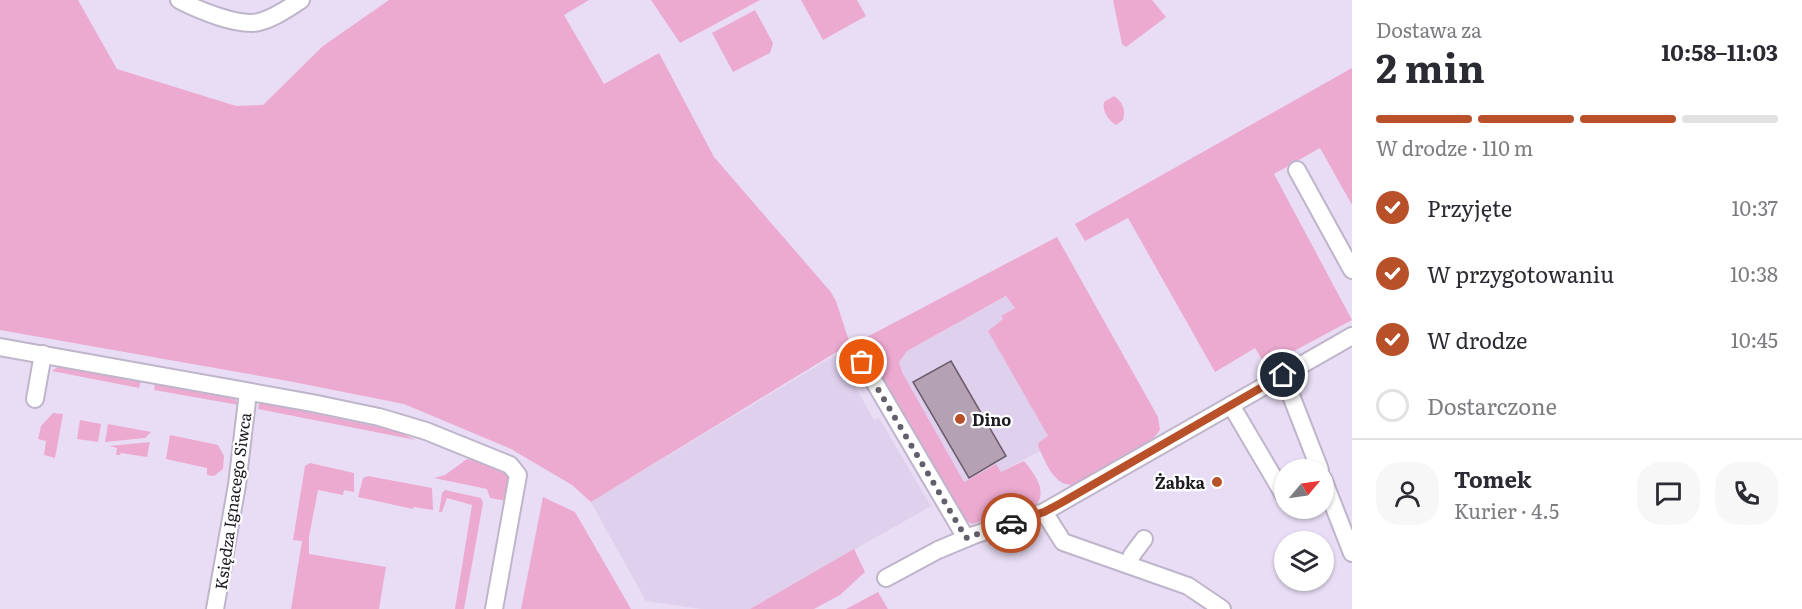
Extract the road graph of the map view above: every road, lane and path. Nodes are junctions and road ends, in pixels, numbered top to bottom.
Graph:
1 (179, 0) edge
2 (301, 0) edge
3 (1297, 170) dead end
4 (1352, 270) edge
5 (1352, 336) edge
6 (0, 347) edge
7 (43, 354) junction
8 (862, 362) dead end
9 (1283, 375) junction
10 (248, 392) junction
11 (35, 399) dead end
12 (1231, 405) junction
13 (1316, 459) edge
14 (1274, 478) edge
15 (1334, 506) edge
16 (1044, 512) junction
17 (966, 538) junction
18 (1144, 539) dead end
19 (1352, 553) edge
20 (1129, 566) junction
21 (886, 578) dead end
22 (215, 609) edge
23 (494, 609) edge
24 (1222, 609) edge

1 - 2 street
3 - 4 street
5 - 9 street
6 - 7 street, Księdza Ignacego Siwca
7 - 10 street, Księdza Ignacego Siwca
7 - 11 street
8 - 17 street
9 - 12 street
9 - 13 street
10 - 22 street, Księdza Ignacego Siwca
10 - 23 street, Księdza Ignacego Siwca
12 - 14 street
12 - 16 street
15 - 19 street
16 - 17 street
16 - 20 street
17 - 21 street
18 - 20 street
20 - 24 street

